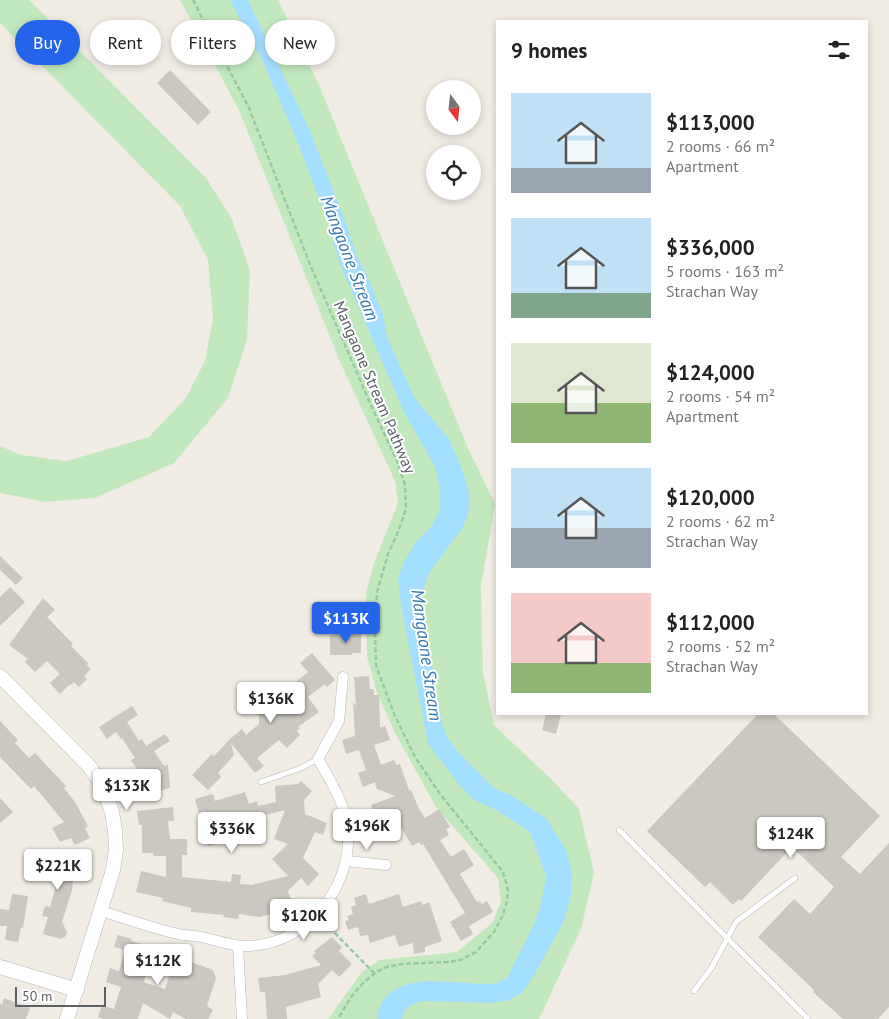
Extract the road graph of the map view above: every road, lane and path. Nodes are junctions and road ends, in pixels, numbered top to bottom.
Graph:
1 (193, 0) edge
2 (0, 676) edge
3 (343, 677) dead end
4 (318, 759) junction
5 (261, 782) dead end
6 (619, 830) dead end
7 (346, 861) junction
8 (386, 865) dead end
9 (795, 878) dead end
10 (101, 911) junction
11 (318, 915) junction
12 (728, 938) junction
13 (238, 946) junction
14 (0, 967) edge
15 (375, 973) junction
16 (76, 990) junction
17 (694, 991) dead end
18 (67, 1019) edge
19 (242, 1019) edge
20 (338, 1019) edge
21 (808, 1019) edge

1 - 15 path, Mangaone Stream Pathway
2 - 10 street
3 - 4 street
4 - 5 lane
4 - 7 street
6 - 12 lane
7 - 8 street
7 - 11 street
9 - 12 lane
10 - 13 street
10 - 16 street
11 - 13 street
11 - 15 path
12 - 17 lane
12 - 21 lane
13 - 19 street
14 - 16 street
15 - 20 path, Mangaone Stream Pathway
16 - 18 street

